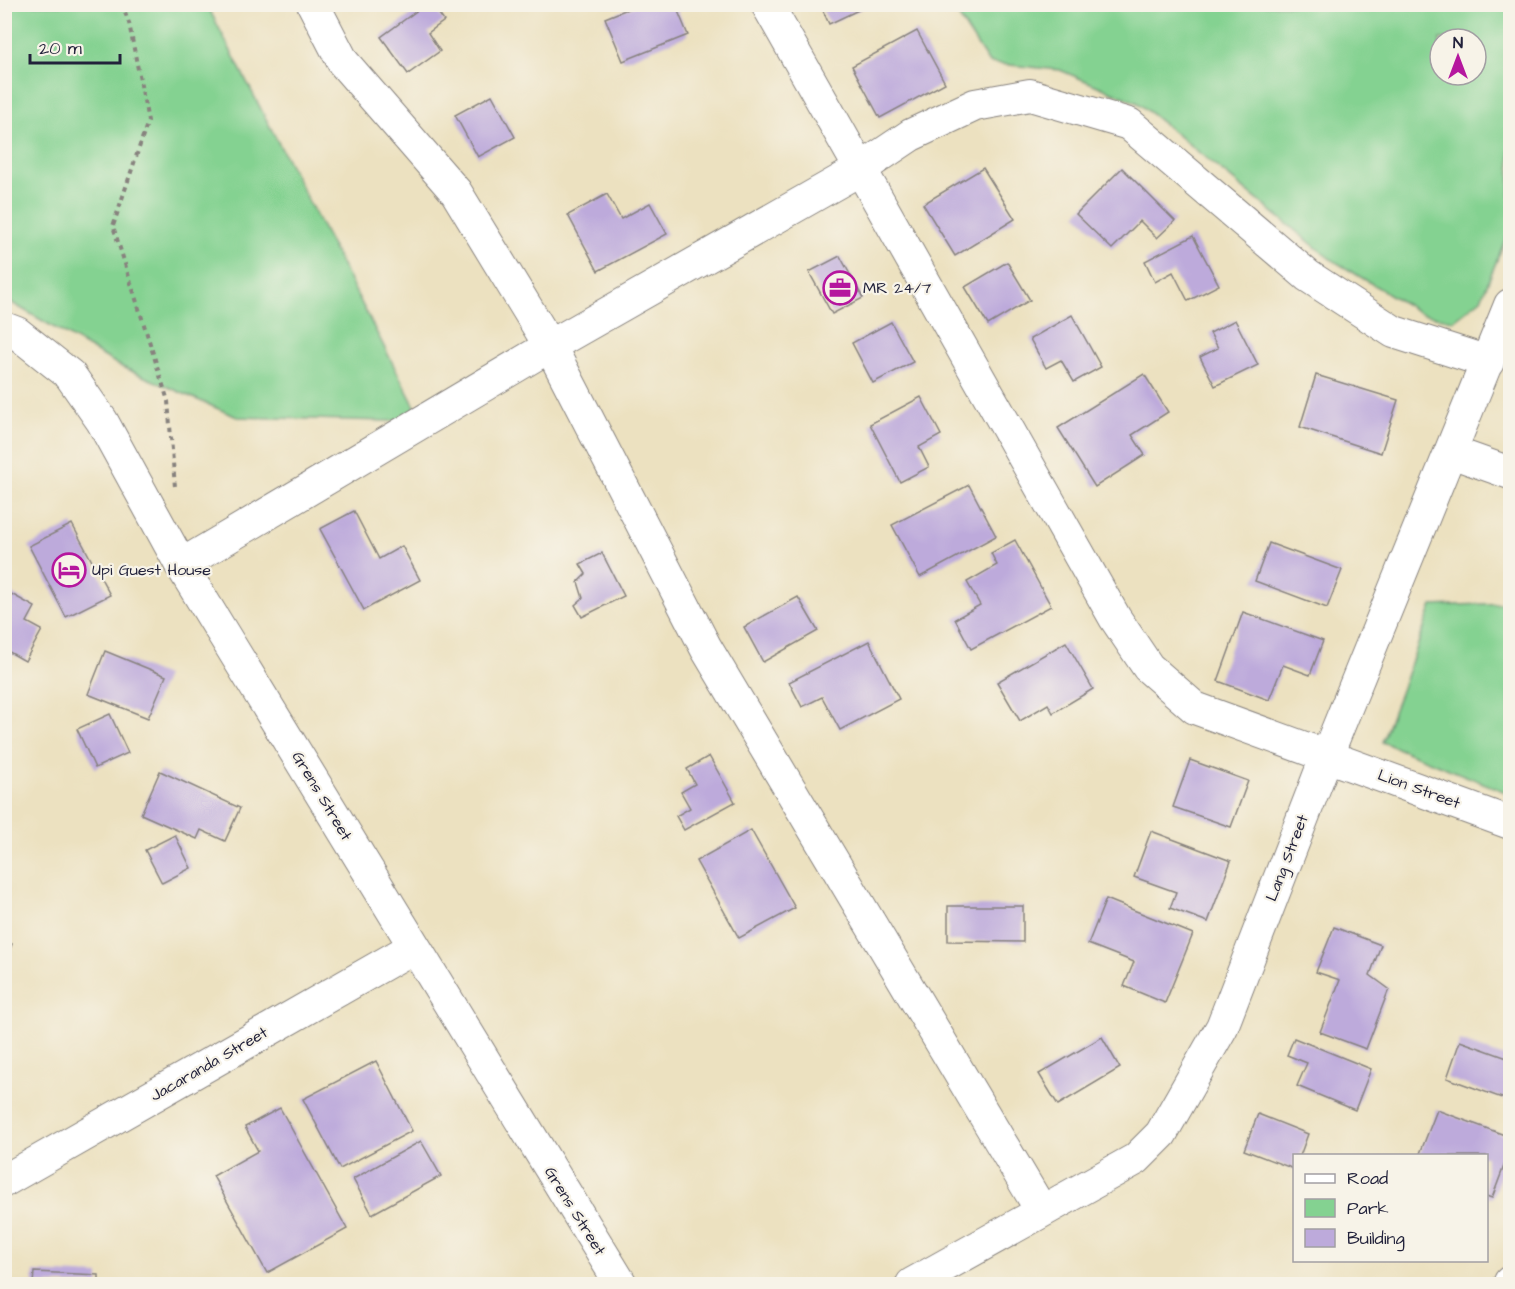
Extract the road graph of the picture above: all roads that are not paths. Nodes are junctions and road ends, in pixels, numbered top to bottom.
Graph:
1 (313, 4) edge
2 (767, 4) edge
3 (859, 170) junction
4 (1510, 304) edge
5 (4, 328) edge
6 (550, 346) junction
7 (1488, 362) junction
8 (1451, 452) junction
9 (1510, 473) edge
10 (182, 565) junction
11 (1327, 755) junction
12 (1510, 823) edge
13 (414, 947) junction
14 (4, 1181) edge
15 (1041, 1210) junction
16 (621, 1284) edge
17 (912, 1284) edge

1 - 6 street
2 - 3 street, Lion Street
3 - 6 street
3 - 7 street
3 - 11 street, Lion Street
4 - 7 street, Lang Street
5 - 10 street, Grens Street
6 - 10 street
6 - 15 street
7 - 8 street, Lang Street
8 - 9 street
8 - 11 street, Lang Street
10 - 13 street, Grens Street
11 - 12 street, Lion Street
11 - 15 street, Lang Street
13 - 14 street, Jacaranda Street
13 - 16 street, Grens Street
15 - 17 street, Lang Street

